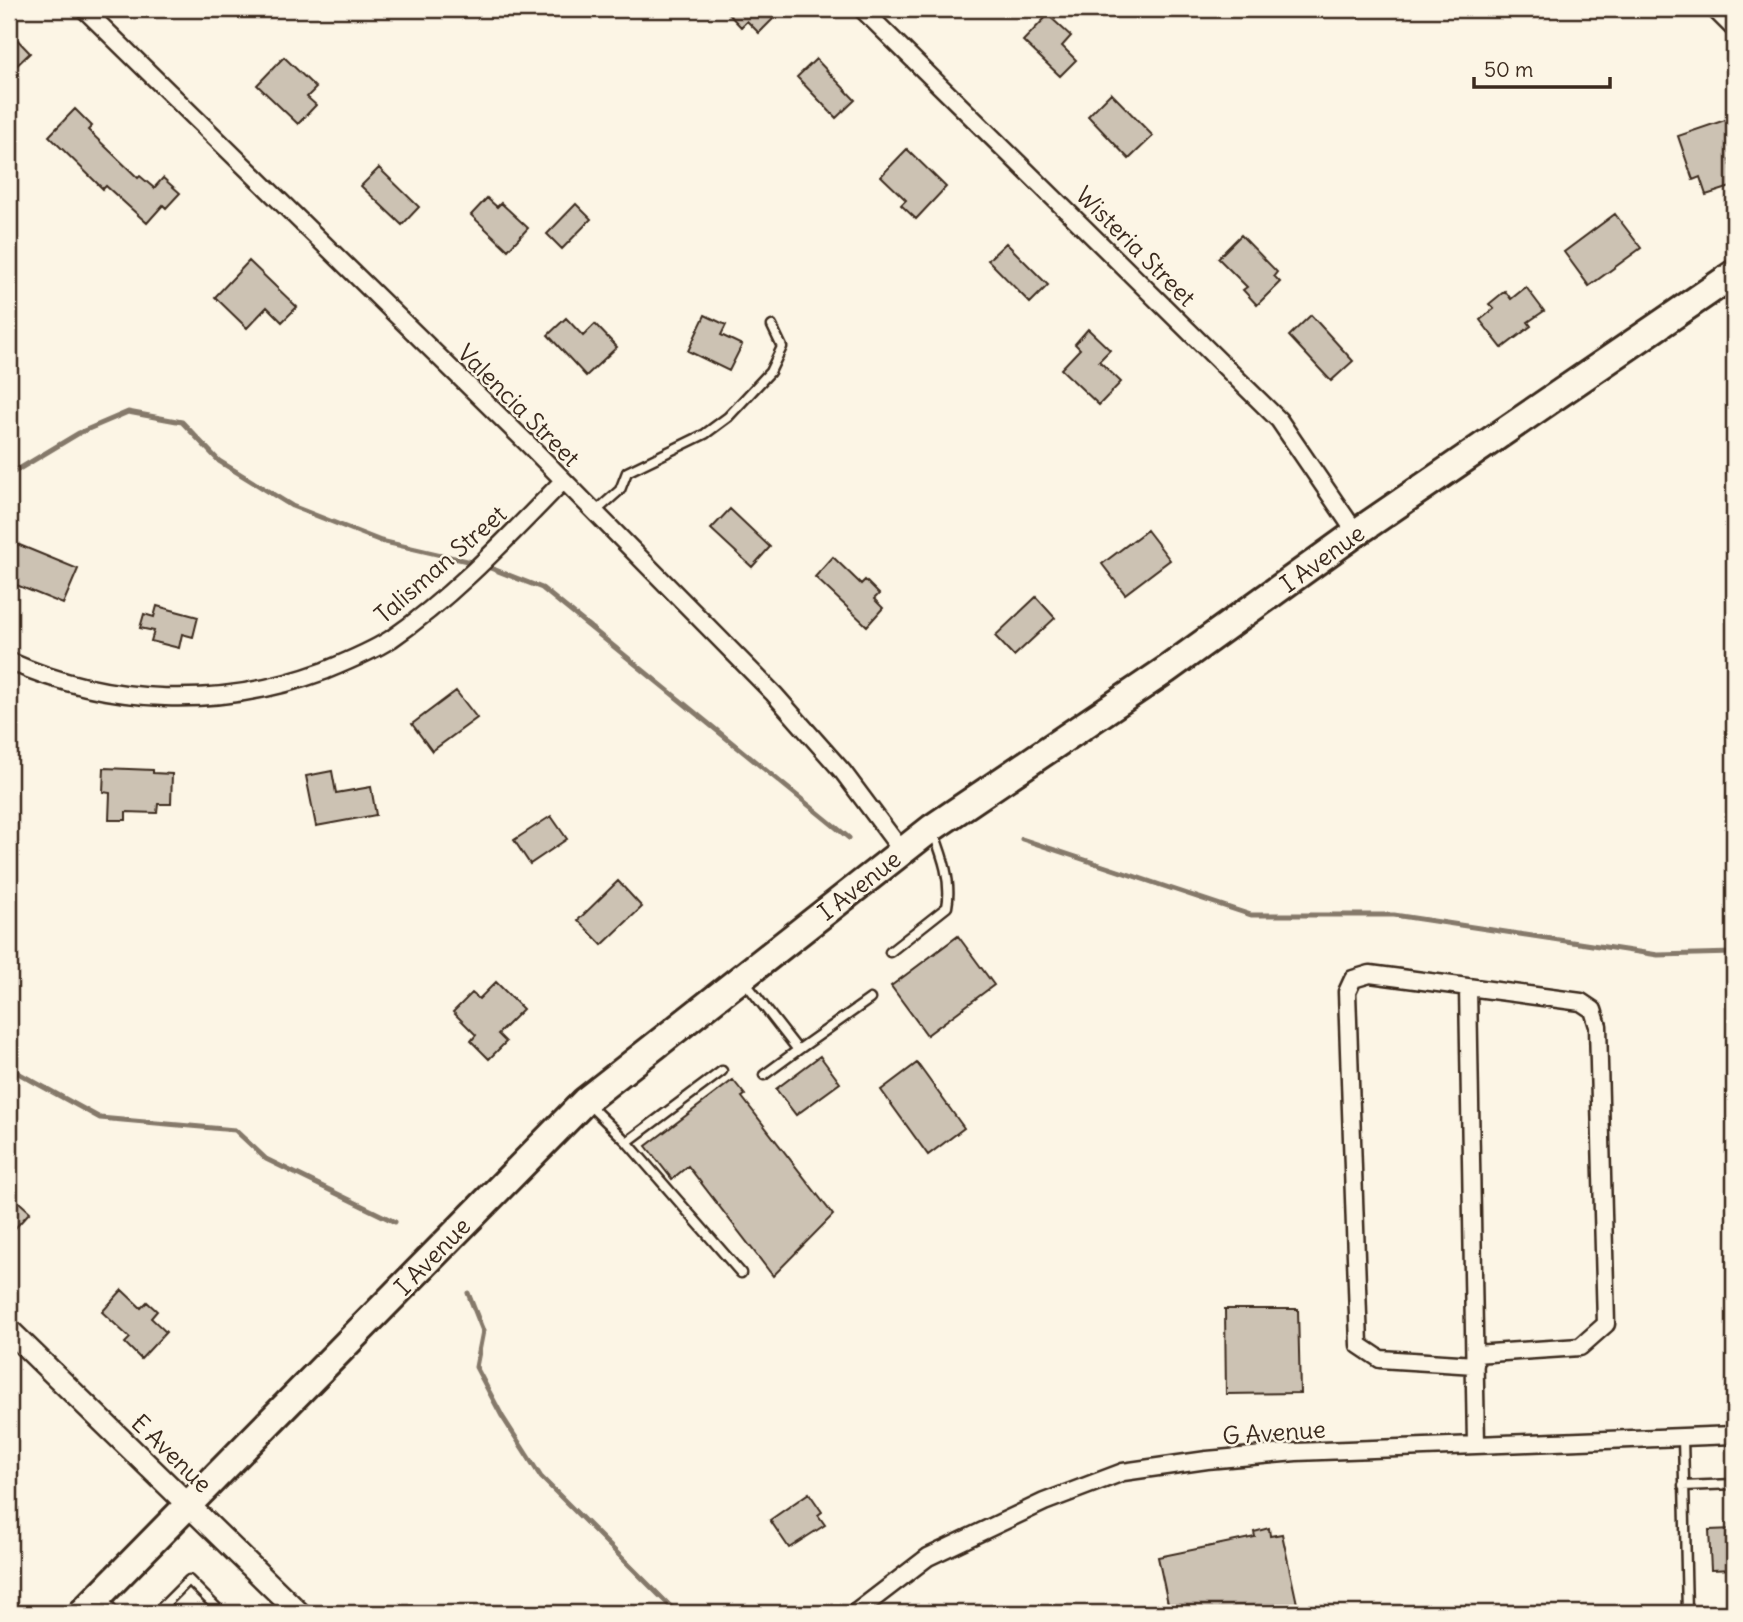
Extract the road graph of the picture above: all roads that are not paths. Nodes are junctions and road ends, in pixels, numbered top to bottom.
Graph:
1 (84, 9) edge
2 (863, 9) edge
3 (1718, 9) edge
4 (1734, 25) edge
5 (1734, 274) edge
6 (772, 326) dead end
7 (563, 481) junction
8 (594, 513) junction
9 (1356, 533) junction
10 (9, 662) edge
11 (932, 828) junction
12 (902, 851) junction
13 (890, 952) dead end
14 (741, 977) junction
15 (1468, 988) junction
16 (870, 999) dead end
17 (798, 1050) junction
18 (722, 1071) dead end
19 (764, 1075) dead end
20 (585, 1101) junction
21 (627, 1142) junction
22 (741, 1273) dead end
23 (9, 1330) edge
24 (1475, 1359) junction
25 (1734, 1435) edge
26 (1683, 1437) junction
27 (1476, 1444) junction
28 (1734, 1484) edge
29 (1683, 1486) junction
30 (189, 1506) junction
31 (99, 1608) edge
32 (156, 1613) edge
33 (222, 1613) edge
34 (299, 1613) edge
35 (855, 1613) edge
36 (1687, 1613) edge

1 - 7 street, Valencia Street
2 - 9 street, Wisteria Street
3 - 4 street
5 - 9 main road, I Avenue
6 - 8 lane
7 - 8 street, Valencia Street
7 - 10 street, Talisman Street
8 - 12 street, Valencia Street
9 - 11 main road, I Avenue
11 - 12 main road, I Avenue
11 - 13 lane
12 - 14 main road, I Avenue
14 - 17 lane
14 - 20 main road, I Avenue
15 - 24 street
15 - 24 street
15 - 24 street
16 - 17 lane
17 - 19 lane
18 - 21 lane
20 - 21 lane
20 - 30 main road, I Avenue
21 - 22 lane
23 - 30 street, E Avenue
24 - 27 street
25 - 26 street, G Avenue
26 - 27 street, G Avenue
26 - 29 lane
27 - 35 street, G Avenue
28 - 29 lane
29 - 36 lane
30 - 31 main road, I Avenue
30 - 34 street, E Avenue
32 - 33 lane

